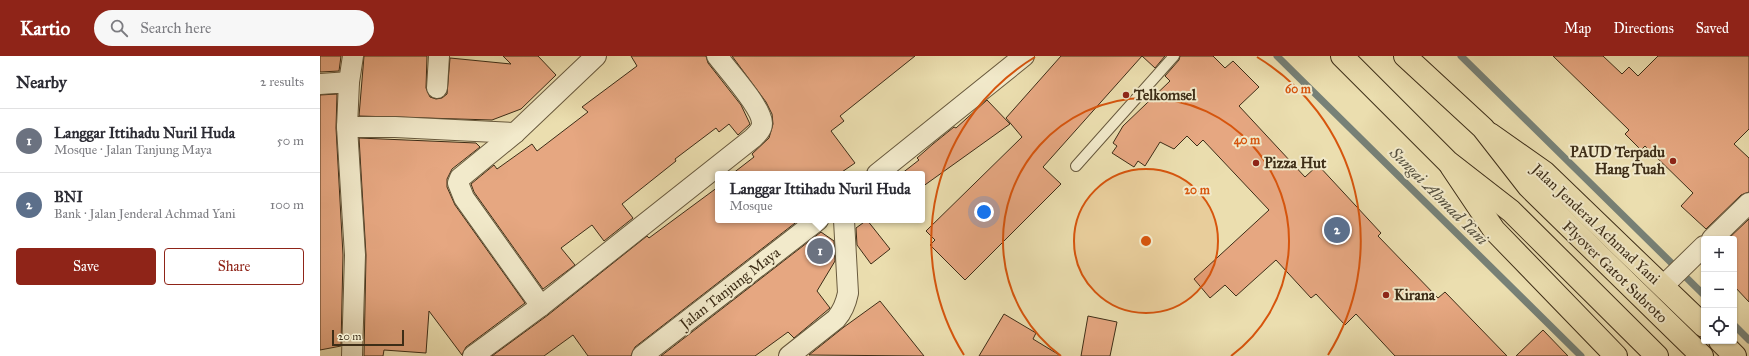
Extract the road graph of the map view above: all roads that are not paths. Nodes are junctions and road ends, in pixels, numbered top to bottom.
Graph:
1 (353, 56) edge
2 (439, 56) edge
3 (596, 56) edge
4 (717, 56) edge
5 (1024, 56) edge
6 (1174, 56) edge
7 (1342, 56) edge
8 (1405, 56) edge
9 (349, 82) junction
10 (320, 84) edge
11 (437, 88) dead end
12 (348, 127) junction
13 (1483, 128) junction
14 (515, 133) junction
15 (1448, 162) junction
16 (1076, 166) dead end
17 (881, 171) edge
18 (1529, 187) joint
19 (1749, 203) edge
20 (814, 223) edge
21 (844, 223) edge
22 (1715, 236) edge
23 (1701, 249) edge
24 (1667, 282) junction
25 (541, 306) junction
26 (1701, 322) edge
27 (1723, 344) edge
28 (794, 354) edge
29 (352, 356) edge
30 (473, 356) edge
31 (642, 356) edge
32 (1616, 356) edge
33 (1657, 356) edge
34 (1702, 356) edge
35 (1735, 356) edge

1 - 9 street
2 - 11 street
3 - 14 street
4 - 25 street
5 - 17 street
6 - 16 lane
7 - 15 main road
8 - 13 main road, Jalan Jenderal Achmad Yani
9 - 10 street
9 - 12 street
12 - 14 street
12 - 29 street
13 - 18 main road, Jalan Jenderal Achmad Yani
13 - 24 main road, Jalan Jenderal Achmad Yani
14 - 25 street
15 - 32 main road
15 - 33 main road, Flyover Gatot Subroto
18 - 34 main road, Flyover Gatot Subroto
19 - 22 street
20 - 31 street, Jalan Tanjung Maya
21 - 28 street
23 - 24 street
24 - 26 main road, Jalan Jenderal Achmad Yani
25 - 30 street
27 - 35 main road

